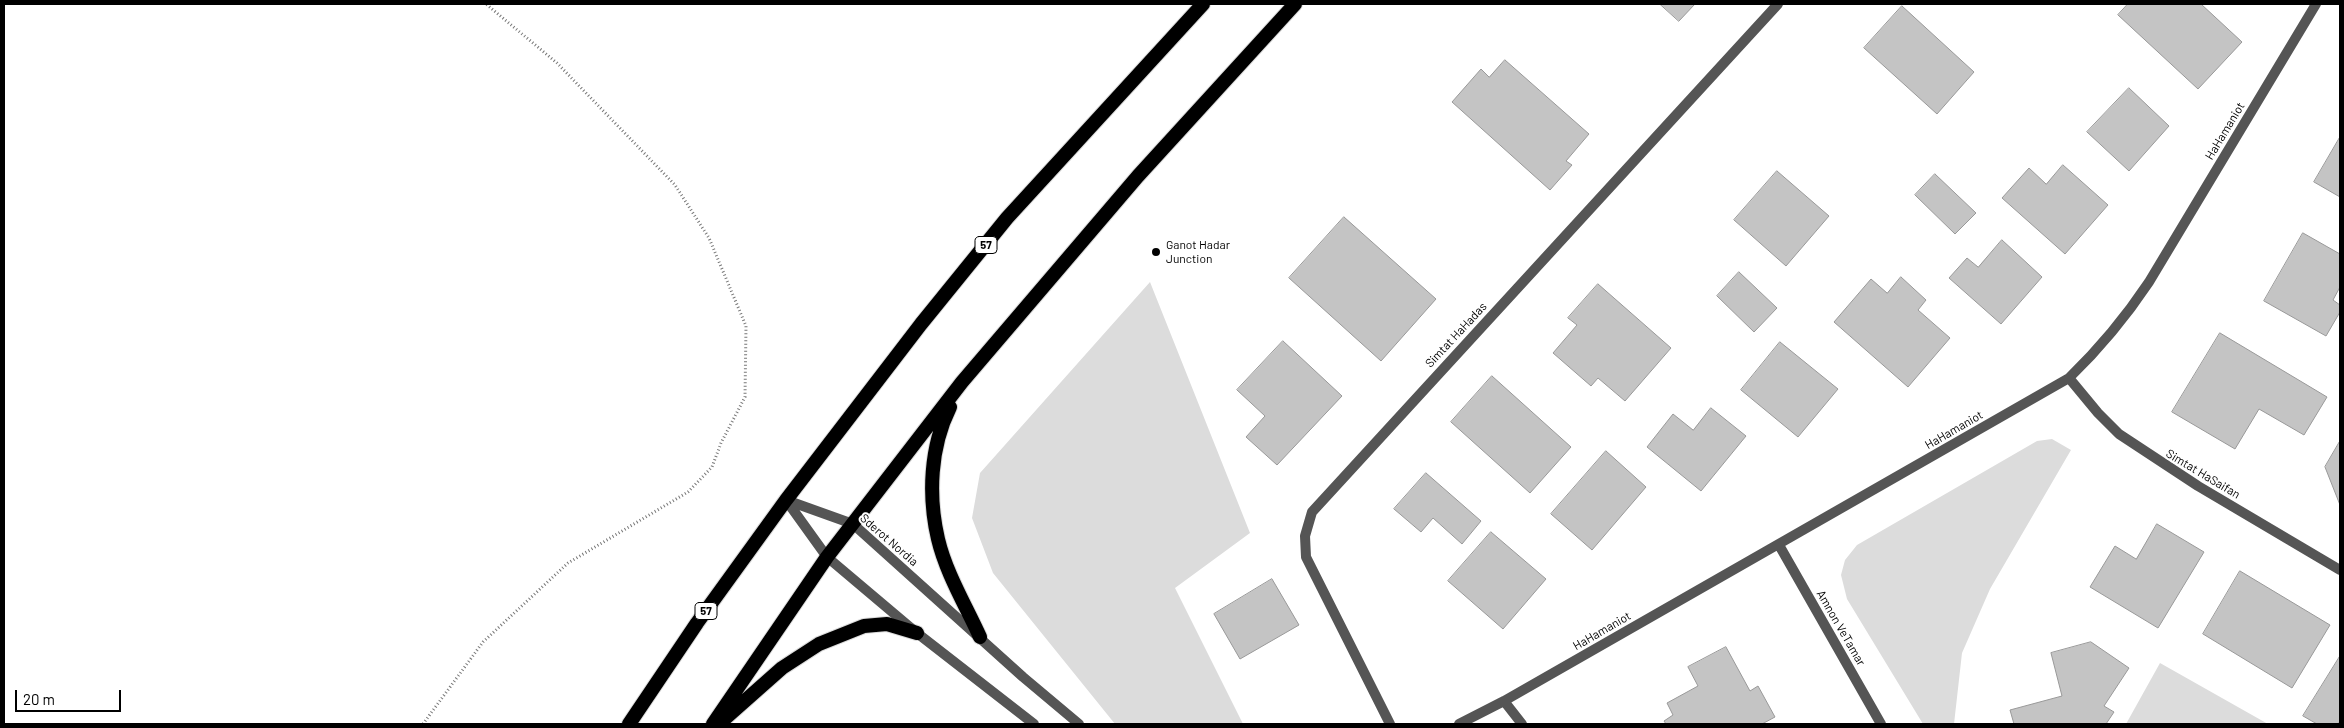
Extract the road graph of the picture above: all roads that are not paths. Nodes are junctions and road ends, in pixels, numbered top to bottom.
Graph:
1 (1203, 4) edge
2 (1295, 4) edge
3 (1778, 4) edge
4 (2316, 4) edge
5 (2069, 378) junction
6 (962, 382) junction
7 (786, 500) junction
8 (853, 524) junction
9 (1779, 545) junction
10 (827, 557) junction
11 (2340, 570) edge
12 (917, 633) junction
13 (980, 638) junction
14 (1504, 701) junction
15 (629, 724) edge
16 (713, 724) edge
17 (718, 724) edge
18 (1034, 724) edge
19 (1079, 724) edge
20 (1390, 724) edge
21 (1459, 724) edge
22 (1522, 724) edge
23 (1881, 724) edge

1 - 7 highway, 57
2 - 6 highway
3 - 20 street, Simtat HaHadas
4 - 5 street, HaHamaniot
5 - 9 street, HaHamaniot
5 - 11 street, Simtat HaSaifan
6 - 8 highway
6 - 13 highway
7 - 8 street, Sderot Nordia
7 - 10 street
7 - 15 highway, 57
8 - 10 highway
8 - 13 street, Sderot Nordia
9 - 14 street, HaHamaniot
9 - 23 street, Amnon VeTamar
10 - 12 street
10 - 16 highway
12 - 17 highway
12 - 18 street
13 - 19 street, Sderot Nordia
14 - 21 street, HaHamaniot
14 - 22 street

